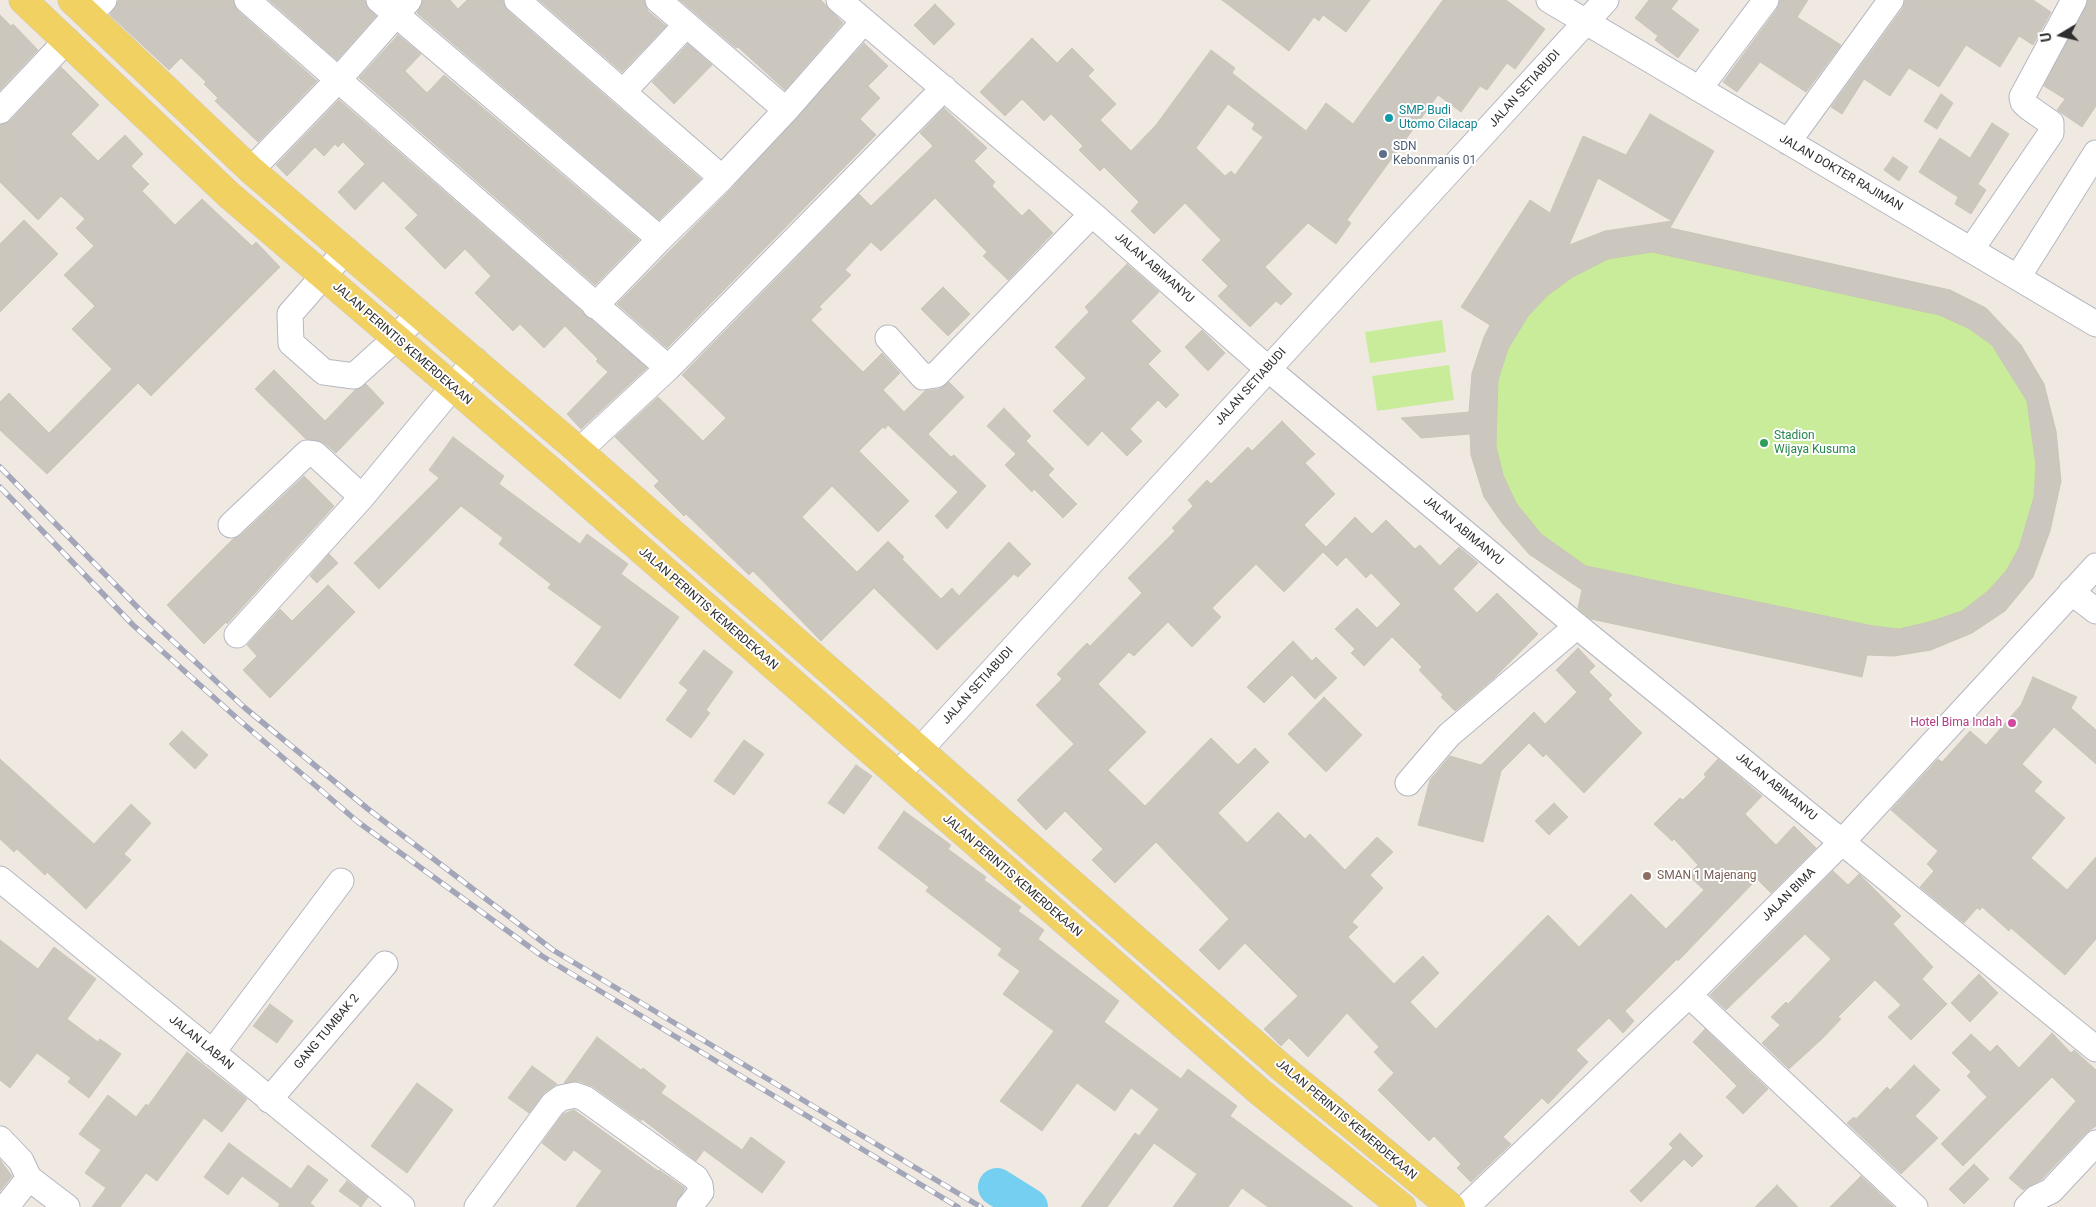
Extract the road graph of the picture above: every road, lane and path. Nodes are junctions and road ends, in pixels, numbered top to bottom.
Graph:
1 (23, 0) edge
2 (247, 0) edge
3 (517, 0) edge
4 (658, 0) edge
5 (839, 0) edge
6 (1549, 0) edge
7 (1606, 0) edge
8 (1766, 0) edge
9 (1891, 0) edge
10 (2074, 0) edge
11 (89, 5) edge
12 (395, 5) edge
13 (864, 21) junction
14 (1585, 22) junction
15 (686, 25) junction
16 (67, 40) junction
17 (339, 80) junction
18 (944, 88) junction
19 (1699, 89) junction
20 (623, 92) junction
21 (0, 110) edge
22 (786, 110) junction
23 (1788, 142) junction
24 (2096, 153) edge
25 (251, 170) junction
26 (722, 178) junction
27 (1092, 214) junction
28 (660, 239) junction
29 (346, 250) junction
30 (1971, 250) junction
31 (324, 276) junction
32 (2018, 278) junction
33 (595, 306) junction
34 (420, 313) junction
35 (2096, 324) edge
36 (396, 338) junction
37 (888, 338) dead end
38 (475, 360) junction
39 (668, 368) junction
40 (1268, 369) junction
41 (452, 388) junction
42 (579, 451) junction
43 (362, 497) junction
44 (231, 525) dead end
45 (2096, 566) edge
46 (2071, 592) junction
47 (2096, 611) edge
48 (1577, 626) junction
49 (238, 634) dead end
50 (919, 751) junction
51 (897, 775) junction
52 (1408, 783) dead end
53 (1842, 842) junction
54 (0, 879) edge
55 (341, 881) dead end
56 (385, 964) dead end
57 (1689, 995) junction
58 (2096, 1049) edge
59 (212, 1053) junction
60 (269, 1100) junction
61 (0, 1139) edge
62 (2096, 1143) edge
63 (29, 1178) junction
64 (6, 1207) edge
65 (67, 1207) edge
66 (402, 1207) edge
67 (477, 1207) edge
68 (689, 1207) edge
69 (1402, 1207) edge
70 (1451, 1207) edge
71 (1466, 1207) edge
72 (1915, 1207) edge
73 (2027, 1207) edge

1 - 16 main road, JALAN PERINTIS KEMERDEKAAN
2 - 17 street
3 - 20 street
4 - 15 street
5 - 13 street, JALAN ABIMANYU
6 - 14 street, JALAN DOKTER RAJIMAN
7 - 14 street, JALAN SETIABUDI
8 - 19 street
9 - 23 street
10 - 30 street
11 - 25 main road, JALAN PERINTIS KEMERDEKAAN
12 - 17 street
12 - 28 street
13 - 18 street, JALAN ABIMANYU
13 - 22 street
14 - 19 street, JALAN DOKTER RAJIMAN
14 - 40 street, JALAN SETIABUDI
15 - 20 street
15 - 22 street
16 - 21 street
16 - 31 main road, JALAN PERINTIS KEMERDEKAAN
17 - 25 street
17 - 33 street
18 - 27 street, JALAN ABIMANYU
18 - 39 street
19 - 23 street, JALAN DOKTER RAJIMAN
20 - 26 street
22 - 26 street
23 - 30 street, JALAN DOKTER RAJIMAN
24 - 32 street
25 - 29 main road, JALAN PERINTIS KEMERDEKAAN
26 - 28 street
27 - 37 street
27 - 40 street, JALAN ABIMANYU
28 - 33 street
29 - 31 street
29 - 34 main road, JALAN PERINTIS KEMERDEKAAN
30 - 32 street, JALAN DOKTER RAJIMAN
31 - 36 main road, JALAN PERINTIS KEMERDEKAAN
31 - 36 street
32 - 35 street, JALAN DOKTER RAJIMAN
33 - 39 street
34 - 36 street
34 - 38 main road, JALAN PERINTIS KEMERDEKAAN
36 - 41 main road, JALAN PERINTIS KEMERDEKAAN
38 - 41 street
38 - 42 main road, JALAN PERINTIS KEMERDEKAAN
39 - 42 street
40 - 48 street, JALAN ABIMANYU
40 - 50 street, JALAN SETIABUDI
41 - 43 street
41 - 51 main road, JALAN PERINTIS KEMERDEKAAN
42 - 50 main road, JALAN PERINTIS KEMERDEKAAN
43 - 44 street
43 - 49 street
45 - 46 street, JALAN BIMA
46 - 47 street
46 - 53 street, JALAN BIMA
48 - 52 street
48 - 53 street, JALAN ABIMANYU
50 - 51 street, JALAN SETIABUDI
50 - 70 main road, JALAN PERINTIS KEMERDEKAAN
51 - 69 main road, JALAN PERINTIS KEMERDEKAAN
53 - 57 street, JALAN BIMA
53 - 58 street, JALAN ABIMANYU
54 - 59 street, JALAN LABAN
55 - 59 street
56 - 60 street, GANG TUMBAK 2
57 - 71 street, JALAN BIMA
57 - 72 street
59 - 60 street, JALAN LABAN
60 - 66 street, JALAN LABAN
61 - 63 street
62 - 73 street
63 - 64 street
63 - 65 street
67 - 68 street

